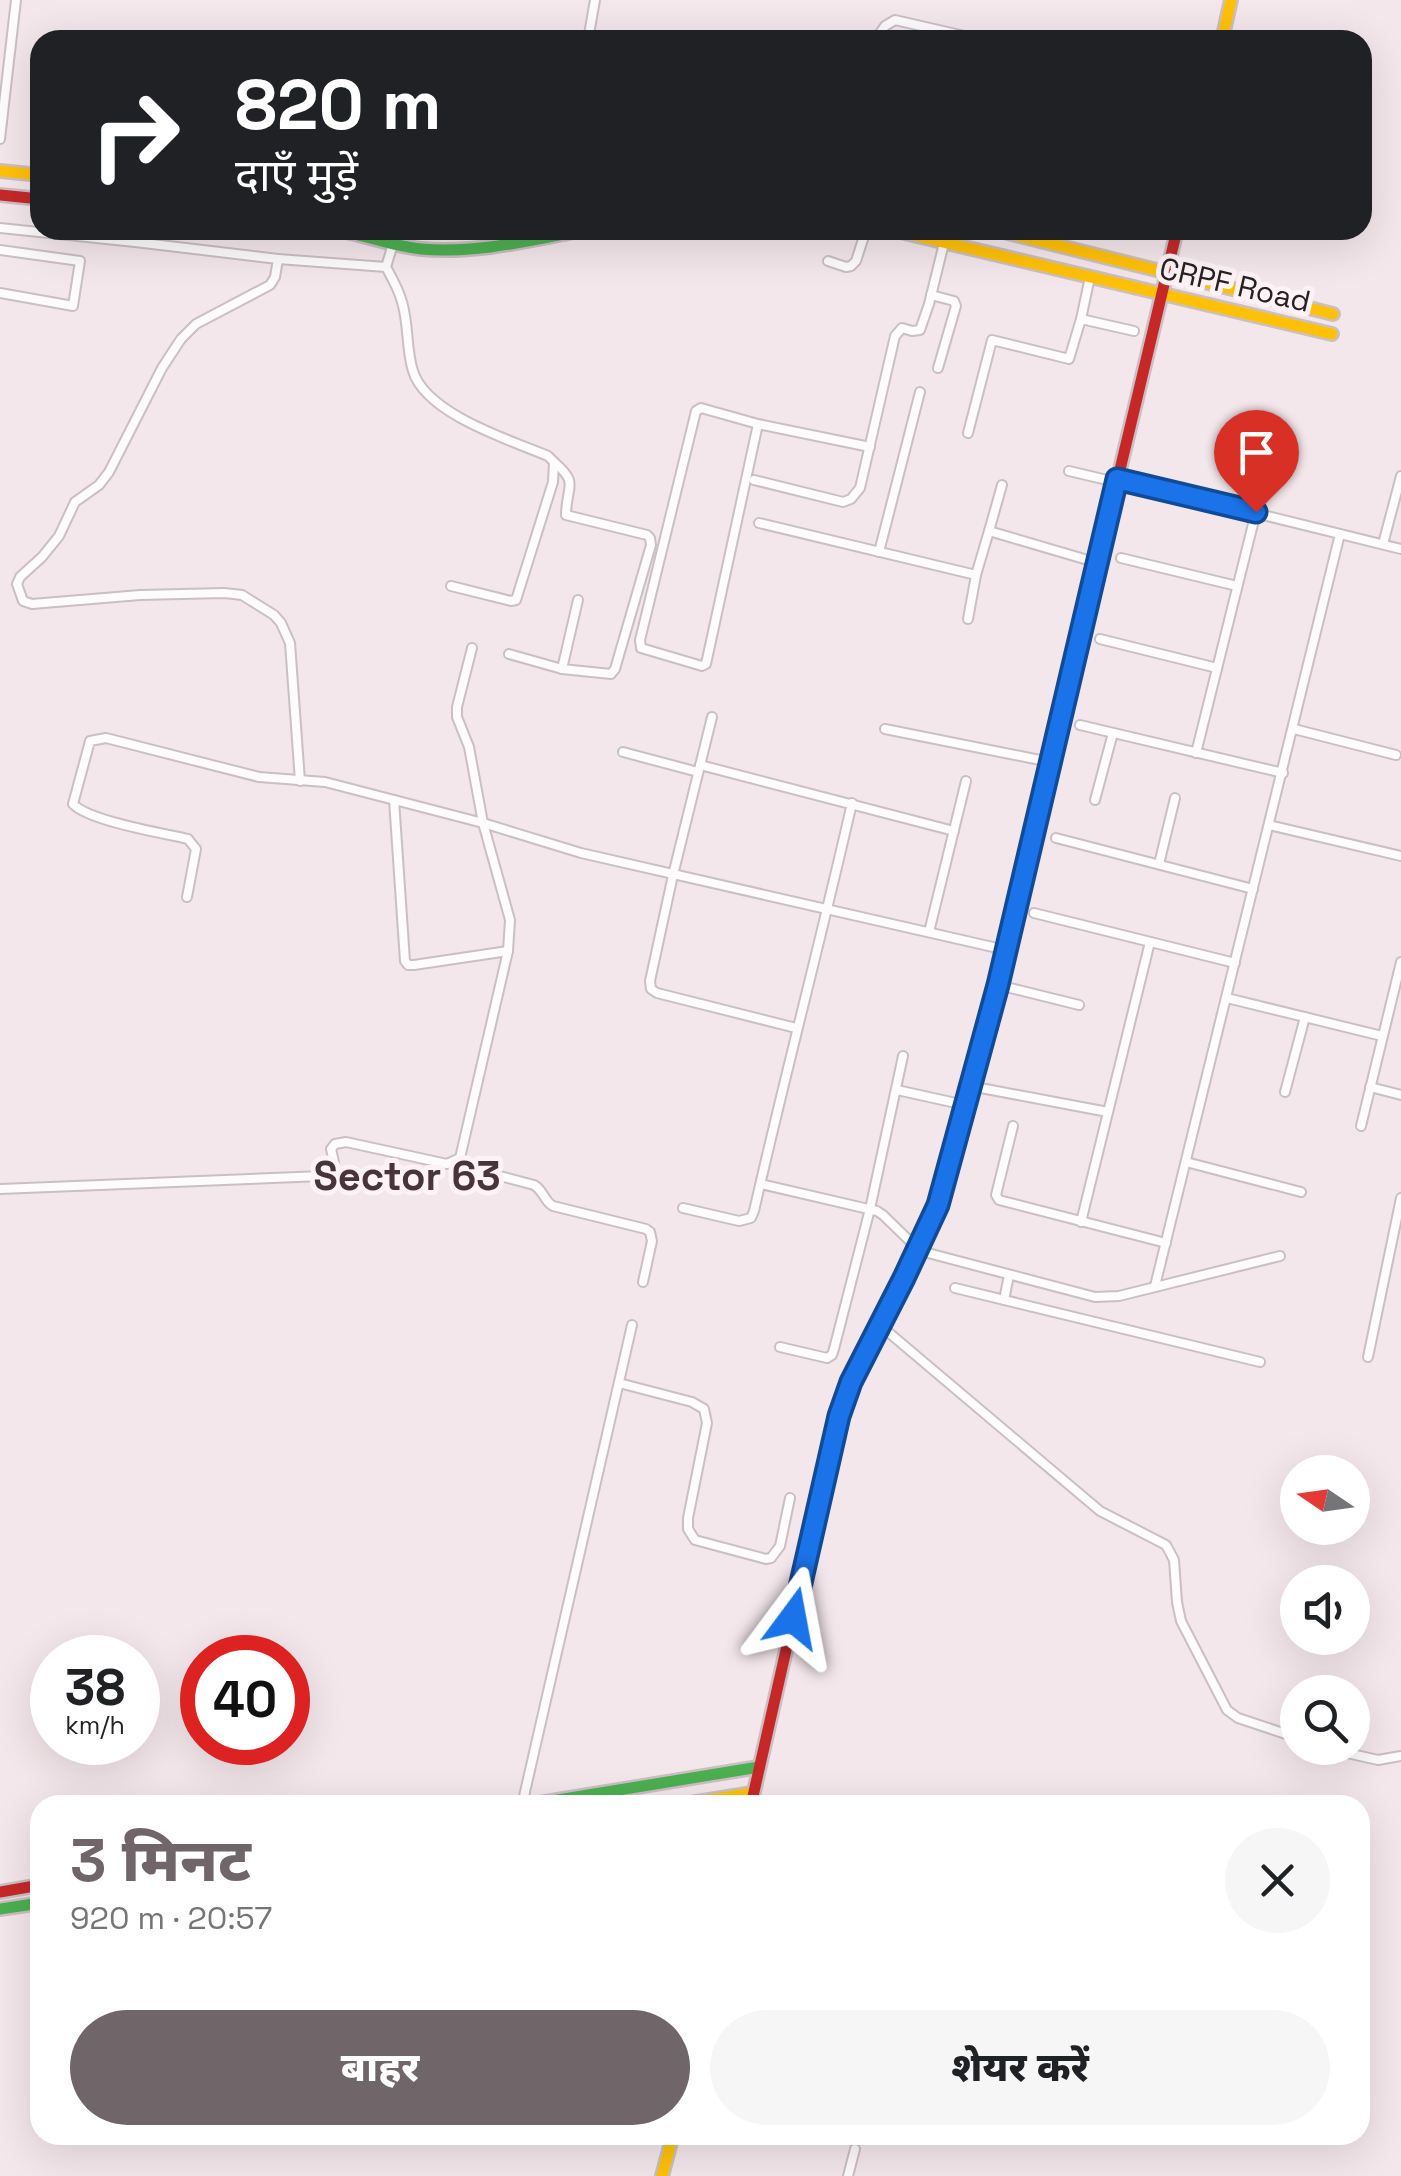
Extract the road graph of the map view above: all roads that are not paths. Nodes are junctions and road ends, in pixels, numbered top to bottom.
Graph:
1 (595, 0) edge
2 (1230, 0) edge
3 (15, 3) edge
4 (0, 4) edge
5 (590, 30) edge
6 (881, 30) edge
7 (938, 30) edge
8 (1224, 30) edge
9 (0, 139) edge
10 (2, 171) edge
11 (30, 175) edge
12 (1, 195) edge
13 (30, 197) edge
14 (0, 228) edge
15 (30, 231) edge
16 (83, 240) edge
17 (115, 240) edge
18 (377, 240) edge
19 (395, 240) edge
20 (520, 240) edge
21 (862, 240) edge
22 (932, 240) edge
23 (1036, 240) edge
24 (1175, 240) edge
25 (135, 242) joint
26 (944, 243) junction
27 (393, 244) junction
28 (0, 250) edge
29 (278, 259) junction
30 (80, 260) junction
31 (828, 261) dead end
32 (386, 266) junction
33 (1166, 273) junction
34 (1090, 277) junction
35 (0, 292) edge
36 (1162, 294) junction
37 (932, 295) junction
38 (1333, 314) dead end
39 (1081, 319) junction
40 (1134, 331) dead end
41 (1332, 334) dead end
42 (938, 368) dead end
43 (920, 392) dead end
44 (758, 424) junction
45 (968, 433) dead end
46 (870, 447) junction
47 (554, 462) junction
48 (1069, 470) dead end
49 (1401, 476) edge
50 (1117, 479) junction
51 (754, 480) dead end
52 (1002, 485) dead end
53 (1256, 512) junction
54 (760, 523) dead end
55 (990, 531) junction
56 (1340, 534) junction
57 (1383, 544) junction
58 (1401, 549) edge
59 (879, 552) junction
60 (1122, 558) dead end
61 (1098, 563) junction
62 (976, 575) junction
63 (451, 586) dead end
64 (1237, 586) junction
65 (578, 600) dead end
66 (968, 619) dead end
67 (1100, 640) dead end
68 (472, 648) dead end
69 (509, 654) dead end
70 (1217, 668) junction
71 (562, 669) junction
72 (712, 717) dead end
73 (1080, 725) dead end
74 (885, 729) dead end
75 (1294, 729) junction
76 (1112, 733) junction
77 (623, 752) dead end
78 (1196, 753) junction
79 (1396, 755) dead end
80 (1050, 762) junction
81 (699, 768) junction
82 (1283, 773) junction
83 (300, 781) junction
84 (966, 781) dead end
85 (1175, 798) dead end
86 (394, 800) junction
87 (1095, 800) dead end
88 (852, 803) junction
89 (484, 823) junction
90 (1270, 825) junction
91 (954, 831) junction
92 (1056, 838) dead end
93 (1401, 856) edge
94 (1159, 864) junction
95 (673, 876) junction
96 (1254, 888) junction
97 (187, 897) dead end
98 (828, 910) junction
99 (1034, 912) dead end
100 (928, 932) junction
101 (1150, 942) junction
102 (1006, 950) junction
103 (508, 951) junction
104 (1401, 962) edge
105 (1235, 963) junction
106 (998, 985) junction
107 (1227, 998) junction
108 (1079, 1005) dead end
109 (1305, 1017) junction
110 (796, 1028) junction
111 (1382, 1036) junction
112 (903, 1056) dead end
113 (970, 1086) junction
114 (1370, 1088) junction
115 (898, 1090) junction
116 (1286, 1092) dead end
117 (1401, 1096) edge
118 (965, 1105) junction
119 (1108, 1112) junction
120 (1013, 1126) dead end
121 (1361, 1126) dead end
122 (1186, 1162) junction
123 (452, 1163) junction
124 (760, 1184) junction
125 (0, 1190) edge
126 (1300, 1192) dead end
127 (1401, 1198) edge
128 (683, 1208) dead end
129 (870, 1209) junction
130 (1081, 1222) junction
131 (1166, 1243) junction
132 (918, 1249) junction
133 (1280, 1256) dead end
134 (1008, 1275) junction
135 (642, 1282) dead end
136 (1156, 1286) junction
137 (955, 1288) dead end
138 (1004, 1300) junction
139 (632, 1325) dead end
140 (880, 1326) junction
141 (780, 1347) dead end
142 (1368, 1357) dead end
143 (1260, 1362) dead end
144 (619, 1384) junction
145 (790, 1498) dead end
146 (1280, 1732) edge
147 (1401, 1756) edge
148 (1370, 1758) edge
149 (760, 1767) junction
150 (526, 1795) edge
151 (586, 1795) edge
152 (753, 1795) edge
153 (30, 1887) edge
154 (0, 1892) edge
155 (30, 1904) edge
156 (0, 1909) edge
157 (670, 2145) edge
158 (855, 2149) dead end
159 (662, 2176) edge
160 (848, 2176) edge

1 - 5 street
2 - 8 street
3 - 4 street
3 - 9 street
6 - 7 street
10 - 11 street
10 - 12 street
12 - 13 street
14 - 15 street
16 - 30 street
17 - 25 street
18 - 27 street
19 - 27 street
20 - 27 street
21 - 31 street
22 - 26 street, CRPF Road
23 - 33 street
24 - 33 street
25 - 29 street
26 - 34 street, CRPF Road
26 - 37 street
27 - 32 street
28 - 30 street
29 - 32 street
29 - 83 street
30 - 35 street
32 - 47 street
33 - 36 street
33 - 38 street
34 - 36 street, CRPF Road
34 - 39 street
36 - 41 street, CRPF Road
36 - 50 street
37 - 42 street
37 - 46 street
39 - 40 street
39 - 45 street
43 - 59 street
44 - 44 street
44 - 46 street
46 - 51 street
47 - 63 street
47 - 71 street
48 - 50 street
49 - 57 street
50 - 53 street
50 - 61 street
52 - 55 street
53 - 56 street
53 - 64 street
54 - 59 street
55 - 61 street
55 - 62 street
56 - 57 street
56 - 75 street
57 - 58 street
59 - 62 street
60 - 64 street
61 - 80 street
62 - 66 street
64 - 70 street
65 - 71 street
67 - 70 street
68 - 89 street
69 - 71 street
70 - 78 street
72 - 81 street
73 - 76 street
74 - 80 street
75 - 79 street
75 - 82 street
76 - 78 street
76 - 87 street
77 - 81 street
78 - 82 street
80 - 102 street
81 - 88 street
81 - 95 street
82 - 90 street
83 - 86 street
83 - 97 street
84 - 91 street
85 - 94 street
86 - 89 street
86 - 103 street
88 - 91 street
88 - 98 street
89 - 95 street
89 - 103 street
90 - 93 street
90 - 96 street
91 - 100 street
92 - 94 street
94 - 96 street
95 - 98 street
95 - 110 street
96 - 105 street
98 - 100 street
98 - 110 street
99 - 101 street
100 - 102 street
101 - 105 street
101 - 119 street
102 - 106 street
103 - 123 street
104 - 111 street
105 - 107 street
106 - 108 street
106 - 113 street
107 - 109 street
107 - 122 street
109 - 111 street
109 - 116 street
110 - 124 street
111 - 114 street
112 - 115 street
113 - 118 street
113 - 119 street
114 - 117 street
114 - 121 street
115 - 118 street
115 - 129 street
118 - 132 street
119 - 130 street
120 - 130 street
122 - 126 street
122 - 131 street
123 - 125 street
123 - 135 street
124 - 128 street
124 - 129 street
127 - 142 street
129 - 132 street
129 - 141 street
130 - 131 street
131 - 136 street
132 - 134 street
132 - 140 street
133 - 136 street
134 - 136 street
134 - 138 street
137 - 138 street
138 - 143 street
139 - 144 street
140 - 146 street
140 - 149 street
144 - 145 street
144 - 150 street
147 - 148 street
149 - 151 street
149 - 152 street
153 - 154 street
155 - 156 street
157 - 159 street
158 - 160 street

